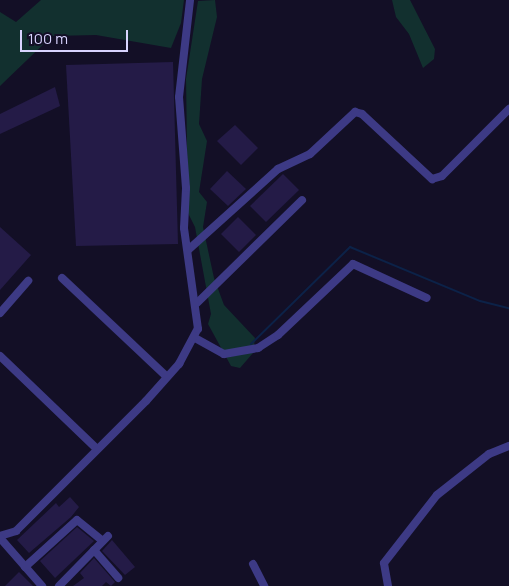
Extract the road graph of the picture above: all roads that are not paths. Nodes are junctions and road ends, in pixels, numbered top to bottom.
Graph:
1 (190, 0) edge
2 (509, 109) edge
3 (302, 200) dead end
4 (188, 250) junction
5 (62, 278) dead end
6 (28, 281) dead end
7 (427, 298) dead end
8 (197, 303) junction
9 (0, 313) edge
10 (195, 338) junction
11 (0, 356) edge
12 (167, 377) junction
13 (509, 446) edge
14 (97, 449) junction
15 (0, 537) edge
16 (94, 550) junction
17 (253, 564) dead end
18 (25, 567) junction
19 (118, 578) dead end
20 (42, 586) edge
21 (59, 586) edge
22 (264, 586) edge
23 (388, 586) edge

1 - 4 street
2 - 4 street
3 - 8 street
4 - 8 street
5 - 12 street
6 - 9 street
7 - 10 street
8 - 10 street
10 - 12 street
11 - 14 street
12 - 14 street
13 - 23 street
14 - 15 street
15 - 18 street
16 - 18 street
16 - 19 street
16 - 21 street
17 - 22 street
18 - 20 street

